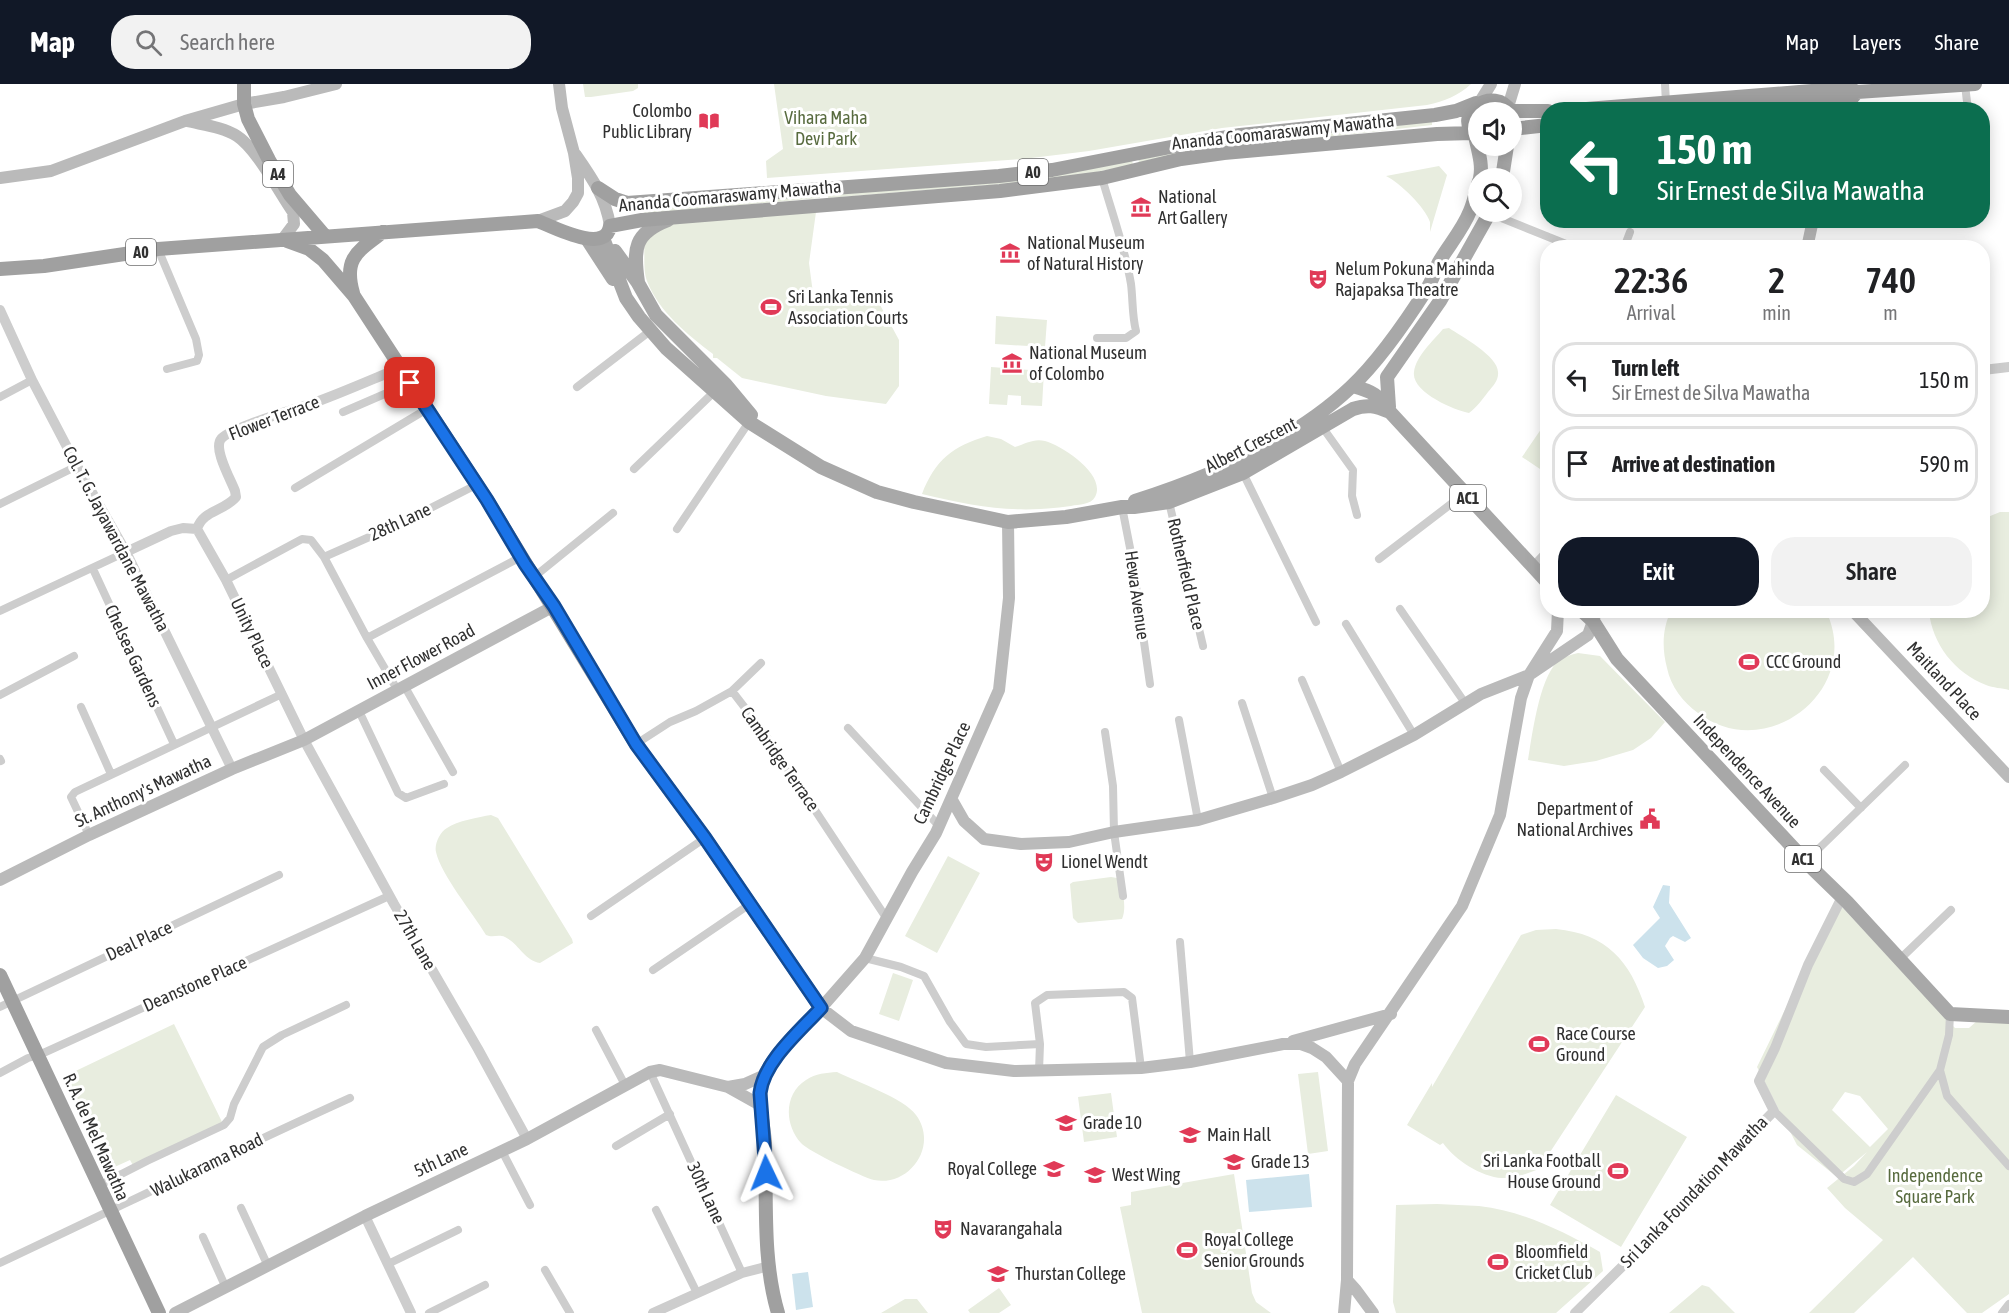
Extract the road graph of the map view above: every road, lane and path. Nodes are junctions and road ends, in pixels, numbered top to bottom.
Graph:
1 (244, 84) edge
2 (336, 84) edge
3 (559, 84) edge
4 (1491, 84) edge
5 (1515, 84) edge
6 (1665, 84) edge
7 (1974, 84) edge
8 (1965, 85) edge
9 (1899, 87) edge
10 (1860, 89) edge
11 (1828, 100) edge
12 (1479, 102) joint
13 (1500, 102) edge
14 (1512, 102) edge
15 (1666, 102) edge
16 (1720, 102) edge
17 (1809, 102) edge
18 (1967, 102) edge
19 (244, 104) junction
20 (1468, 106) edge
21 (1522, 111) edge
22 (1540, 111) edge
23 (185, 121) junction
24 (1540, 125) edge
25 (1522, 126) edge
26 (1468, 136) edge
27 (574, 153) junction
28 (0, 178) edge
29 (1102, 178) junction
30 (598, 188) junction
31 (1468, 215) edge
32 (676, 217) junction
33 (538, 221) junction
34 (1484, 222) edge
35 (1513, 222) edge
36 (383, 232) junction
37 (1630, 232) dead end
38 (606, 233) junction
39 (325, 236) junction
40 (587, 239) junction
41 (282, 240) junction
42 (1557, 240) edge
43 (1627, 240) edge
44 (158, 249) junction
45 (0, 269) edge
46 (638, 284) junction
47 (354, 296) junction
48 (626, 298) junction
49 (0, 310) edge
50 (650, 331) junction
51 (1097, 338) dead end
52 (1372, 364) junction
53 (2009, 367) edge
54 (400, 368) junction
55 (167, 369) dead end
56 (1990, 369) edge
57 (1387, 377) junction
58 (32, 380) junction
59 (410, 383) junction
60 (1352, 386) junction
61 (577, 387) dead end
62 (714, 392) junction
63 (0, 397) edge
64 (427, 409) junction
65 (342, 412) dead end
66 (1390, 412) junction
67 (749, 422) junction
68 (1323, 428) junction
69 (766, 433) junction
70 (1267, 445) junction
71 (1261, 463) junction
72 (77, 466) junction
73 (634, 469) dead end
74 (1244, 473) junction
75 (476, 485) junction
76 (295, 488) dead end
77 (1464, 494) junction
78 (1169, 502) junction
79 (0, 504) edge
80 (1122, 507) junction
81 (613, 513) dead end
82 (1357, 516) dead end
83 (1008, 522) junction
84 (197, 529) junction
85 (677, 529) dead end
86 (126, 552) junction
87 (324, 557) junction
88 (521, 557) junction
89 (1378, 559) dead end
90 (1540, 559) edge
91 (1533, 566) junction
92 (93, 569) junction
93 (1540, 574) edge
94 (534, 577) junction
95 (226, 580) junction
96 (554, 606) junction
97 (1400, 609) dead end
98 (0, 611) edge
99 (1558, 618) edge
100 (1594, 618) edge
101 (1596, 618) edge
102 (1860, 618) edge
103 (1316, 622) dead end
104 (1346, 624) dead end
105 (367, 638) junction
106 (1203, 646) dead end
107 (74, 656) dead end
108 (761, 663) dead end
109 (1529, 675) junction
110 (1302, 680) dead end
111 (1150, 684) dead end
112 (401, 689) junction
113 (732, 691) junction
114 (282, 694) junction
115 (0, 695) edge
116 (1242, 703) dead end
117 (1465, 703) junction
118 (81, 707) dead end
119 (359, 711) junction
120 (1179, 720) dead end
121 (212, 727) junction
122 (848, 728) dead end
123 (1105, 732) dead end
124 (1414, 735) junction
125 (304, 740) junction
126 (174, 744) junction
127 (636, 744) junction
128 (1905, 765) dead end
129 (232, 769) junction
130 (1824, 770) dead end
131 (453, 772) dead end
132 (1341, 772) junction
133 (111, 774) junction
134 (2009, 777) edge
135 (444, 784) dead end
136 (1274, 798) junction
137 (952, 800) junction
138 (1861, 808) junction
139 (1198, 820) junction
140 (939, 826) junction
141 (1114, 832) junction
142 (89, 835) junction
143 (705, 838) junction
144 (1806, 861) junction
145 (279, 875) dead end
146 (0, 880) edge
147 (389, 896) junction
148 (1124, 896) dead end
149 (1842, 897) junction
150 (750, 904) junction
151 (1950, 910) dead end
152 (591, 916) dead end
153 (887, 919) junction
154 (1180, 942) dead end
155 (865, 958) junction
156 (1900, 959) junction
157 (653, 970) dead end
158 (0, 975) edge
159 (13, 1000) junction
160 (346, 1005) dead end
161 (0, 1007) edge
162 (821, 1008) junction
163 (1390, 1014) junction
164 (1950, 1014) junction
165 (2009, 1017) edge
166 (596, 1030) dead end
167 (1040, 1044) junction
168 (1283, 1044) junction
169 (39, 1055) junction
170 (1190, 1062) junction
171 (1141, 1068) junction
172 (1940, 1070) junction
173 (1039, 1071) junction
174 (650, 1072) junction
175 (0, 1073) edge
176 (765, 1075) junction
177 (1348, 1081) junction
178 (626, 1085) junction
179 (728, 1087) junction
180 (350, 1098) dead end
181 (762, 1106) junction
182 (1773, 1111) junction
183 (670, 1114) junction
184 (527, 1139) junction
185 (616, 1146) dead end
186 (502, 1151) junction
187 (2009, 1166) edge
188 (98, 1186) junction
189 (530, 1205) dead end
190 (241, 1208) dead end
191 (656, 1210) dead end
192 (110, 1212) junction
193 (365, 1216) junction
194 (458, 1230) dead end
195 (203, 1237) dead end
196 (0, 1263) edge
197 (267, 1264) junction
198 (388, 1264) junction
199 (769, 1266) junction
200 (545, 1270) dead end
201 (742, 1273) junction
202 (1347, 1281) junction
203 (485, 1285) dead end
204 (226, 1288) junction
205 (697, 1293) junction
206 (2009, 1304) edge
207 (159, 1313) edge
208 (175, 1313) edge
209 (411, 1313) edge
210 (429, 1313) edge
211 (570, 1313) edge
212 (653, 1313) edge
213 (778, 1313) edge
214 (1344, 1313) edge
215 (1373, 1313) edge
216 (1575, 1313) edge
217 (2002, 1313) edge

1 - 19 highway, A4
2 - 19 main road
3 - 27 main road
4 - 12 main road
5 - 14 main road
6 - 15 street
7 - 8 highway
8 - 9 highway
8 - 18 street
9 - 10 highway
10 - 11 highway
11 - 16 highway
11 - 17 highway
12 - 13 highway
19 - 23 main road
19 - 39 highway, A4
20 - 30 highway, Ananda Coomaraswamy Mawatha / A0
21 - 22 highway
23 - 28 main road
23 - 41 main road
24 - 25 highway
26 - 29 highway, Ananda Coomaraswamy Mawatha / A0
27 - 30 main road
27 - 33 main road
29 - 32 highway, Ananda Coomaraswamy Mawatha / A0
29 - 51 street
30 - 38 main road
31 - 52 main road, Albert Crescent
32 - 38 highway, Ananda Coomaraswamy Mawatha / A0
32 - 46 main road
33 - 36 highway, Ananda Coomaraswamy Mawatha / A0
33 - 40 highway, Ananda Coomaraswamy Mawatha / A0
34 - 57 main road
35 - 42 street
36 - 39 highway, Ananda Coomaraswamy Mawatha / A0
36 - 47 highway
37 - 43 street
38 - 40 highway, Ananda Coomaraswamy Mawatha / A0
38 - 46 main road
38 - 48 main road
39 - 41 highway, Ananda Coomaraswamy Mawatha / A0
40 - 48 main road
41 - 44 highway, Ananda Coomaraswamy Mawatha / A0
41 - 47 highway
44 - 45 highway, Ananda Coomaraswamy Mawatha / A0
44 - 55 street
46 - 69 main road
47 - 54 highway
48 - 50 main road, Albert Crescent
49 - 58 street, Col. T. G. Jayawardane Mawatha
50 - 61 street
50 - 62 main road, Albert Crescent
52 - 57 main road
52 - 60 main road, Albert Crescent
53 - 56 street
54 - 59 highway
54 - 84 street, Flower Terrace
57 - 66 main road
58 - 63 street
58 - 72 street, Col. T. G. Jayawardane Mawatha
59 - 64 highway
59 - 65 street
60 - 66 main road
60 - 70 main road, Albert Crescent
62 - 67 main road, Albert Crescent
62 - 73 street
64 - 75 highway
64 - 76 street
66 - 68 main road, Albert Crescent
66 - 77 main road, AC1
67 - 69 main road, Albert Crescent
67 - 85 street
68 - 71 main road, Albert Crescent
68 - 82 street
69 - 83 main road, Albert Crescent
70 - 71 main road
70 - 80 main road, Albert Crescent
71 - 74 main road, Albert Crescent
72 - 79 street
72 - 86 street, Col. T. G. Jayawardane Mawatha
74 - 78 main road, Albert Crescent
74 - 103 street
75 - 87 street, 28th Lane
75 - 88 highway
77 - 89 street
77 - 91 main road, AC1
78 - 80 main road, Albert Crescent
78 - 106 street, Rotherfield Place
80 - 83 main road, Albert Crescent
80 - 111 street, Hewa Avenue
81 - 94 street
83 - 137 main road, Cambridge Place
84 - 86 street
84 - 95 street, Unity Place
86 - 92 street
86 - 121 street, Col. T. G. Jayawardane Mawatha
87 - 95 street
87 - 105 street
88 - 94 highway
88 - 105 street
90 - 91 street
91 - 93 main road, AC1
92 - 98 street
92 - 126 street, Chelsea Gardens
94 - 96 highway
95 - 114 street, Unity Place
96 - 112 main road, Inner Flower Road
96 - 127 highway
97 - 117 street
99 - 109 main road
100 - 109 main road
101 - 144 main road, Independence Avenue / AC1
102 - 134 main road, Maitland Place
104 - 124 street
105 - 112 street
107 - 115 street
108 - 113 street
109 - 117 main road
109 - 163 main road
110 - 132 street
112 - 119 main road, Inner Flower Road
112 - 131 street
113 - 127 street, Cambridge Terrace
113 - 153 street, Cambridge Terrace
114 - 121 street
114 - 125 street, Unity Place
116 - 136 street
117 - 124 main road
118 - 133 street
119 - 125 main road, Inner Flower Road
119 - 135 street
120 - 139 street
121 - 126 street
121 - 129 street, Col. T. G. Jayawardane Mawatha
122 - 140 street
123 - 141 street
124 - 132 main road
125 - 129 main road, St. Anthony's Mawatha
125 - 147 street, 27th Lane
126 - 133 street
127 - 143 highway
128 - 138 street
129 - 142 main road, St. Anthony's Mawatha
130 - 138 street
132 - 136 main road
133 - 142 street
136 - 139 main road
137 - 140 main road, Cambridge Place
137 - 141 main road
138 - 144 street
139 - 141 main road
140 - 153 main road, Cambridge Place
141 - 148 street
142 - 146 main road, St. Anthony's Mawatha
143 - 150 highway
143 - 152 street
144 - 149 main road, Independence Avenue / AC1
145 - 159 street, Deal Place
147 - 169 street, Deanstone Place
147 - 184 street, 27th Lane
149 - 156 main road, Independence Avenue / AC1
149 - 182 street, Sri Lanka Foundation Mawatha
150 - 157 street
150 - 162 highway
151 - 156 street
153 - 155 main road, Cambridge Place
154 - 170 street
155 - 162 main road, Cambridge Place
155 - 167 street
156 - 164 main road, Independence Avenue / AC1
158 - 159 highway, R. A. de Mel Mawatha
159 - 161 street, Deal Place
159 - 169 highway, R. A. de Mel Mawatha
160 - 188 street
162 - 173 main road
162 - 176 highway
163 - 168 main road
163 - 177 main road
164 - 165 main road
164 - 172 street
166 - 178 street
167 - 171 street
167 - 173 street
168 - 170 main road
168 - 177 main road
169 - 175 street, Deanstone Place
169 - 188 highway, R. A. de Mel Mawatha
170 - 171 main road
171 - 173 main road
172 - 182 street
172 - 187 street
174 - 178 main road, 5th Lane
174 - 179 main road
174 - 183 street, 30th Lane
176 - 179 main road
176 - 181 highway
177 - 202 main road
178 - 184 main road, 5th Lane
179 - 181 main road
180 - 192 street, Walukarama Road
181 - 199 highway
182 - 216 street, Sri Lanka Foundation Mawatha
183 - 185 street
183 - 201 street, 30th Lane
184 - 186 main road, 5th Lane
186 - 189 street
186 - 193 main road, 5th Lane
188 - 192 highway, R. A. de Mel Mawatha
190 - 197 street
191 - 205 street
192 - 196 street, Walukarama Road
192 - 207 highway, R. A. de Mel Mawatha
193 - 197 main road, 5th Lane
193 - 198 street
194 - 198 street
195 - 204 street
197 - 204 main road, 5th Lane
198 - 209 street
199 - 201 street
199 - 213 highway
200 - 211 street
201 - 205 street
202 - 214 main road
202 - 215 main road
203 - 210 street
204 - 208 main road, 5th Lane
205 - 212 street
206 - 217 street

